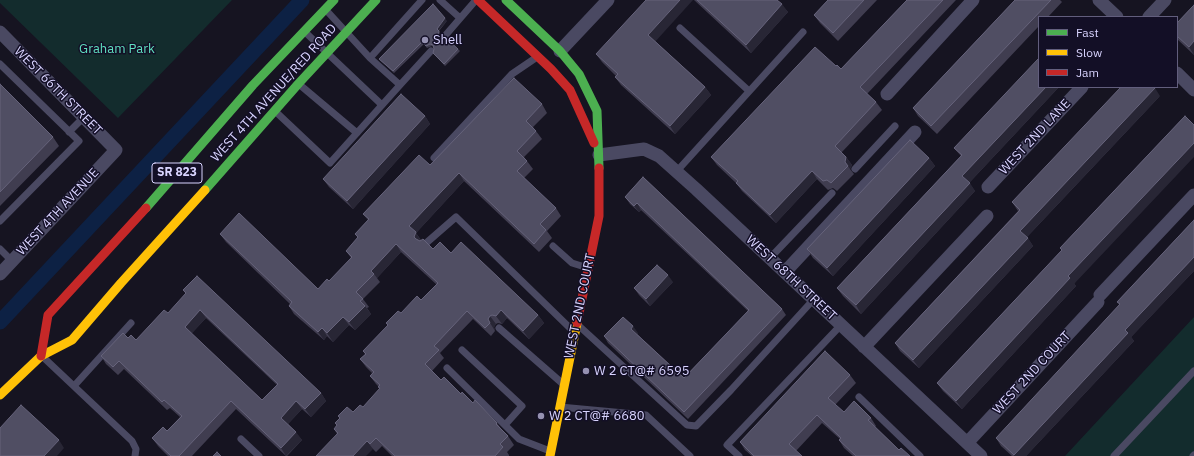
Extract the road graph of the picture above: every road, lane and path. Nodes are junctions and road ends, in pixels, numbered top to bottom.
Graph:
1 (334, 0) edge
2 (376, 0) edge
3 (422, 0) edge
4 (440, 0) edge
5 (477, 0) edge
6 (506, 0) edge
7 (608, 0) edge
8 (973, 0) edge
9 (1099, 0) edge
10 (1165, 0) edge
11 (325, 10) junction
12 (1116, 16) edge
13 (1150, 16) edge
14 (460, 18) junction
15 (680, 28) dead end
16 (305, 32) junction
17 (346, 32) junction
18 (803, 32) dead end
19 (1, 34) edge
20 (444, 37) edge
21 (431, 51) dead end
22 (560, 51) junction
23 (328, 53) junction
24 (538, 57) junction
25 (370, 58) junction
26 (0, 64) edge
27 (1178, 74) edge
28 (299, 83) junction
29 (400, 85) junction
30 (1081, 88) edge
31 (1194, 90) edge
32 (749, 91) junction
33 (887, 94) dead end
34 (382, 106) junction
35 (274, 111) junction
36 (84, 117) junction
37 (895, 126) dead end
38 (69, 132) junction
39 (915, 132) dead end
40 (357, 133) junction
41 (116, 150) joint
42 (599, 155) junction
43 (434, 158) edge
44 (855, 169) dead end
45 (677, 171) junction
46 (988, 187) dead end
47 (832, 193) edge
48 (1194, 196) edge
49 (987, 216) dead end
50 (0, 222) edge
51 (425, 244) edge
52 (553, 246) dead end
53 (0, 249) edge
54 (770, 258) junction
55 (12, 261) junction
56 (588, 268) junction
57 (785, 272) junction
58 (0, 274) edge
59 (814, 299) junction
60 (131, 324) dead end
61 (841, 325) junction
62 (499, 328) dead end
63 (576, 328) junction
64 (864, 347) junction
65 (462, 350) dead end
66 (41, 356) junction
67 (447, 368) dead end
68 (1192, 376) edge
69 (564, 385) junction
70 (74, 386) junction
71 (0, 395) edge
72 (859, 397) dead end
73 (560, 407) junction
74 (505, 425) junction
75 (241, 439) dead end
76 (967, 443) junction
77 (550, 454) edge
78 (979, 455) edge
79 (136, 456) edge
80 (259, 456) edge
81 (690, 456) edge
82 (739, 456) edge
83 (920, 456) edge
84 (1114, 456) edge

1 - 11 main road, WEST 4TH AVENUE/RED ROAD / SR 823
2 - 17 main road, WEST 4TH AVENUE/RED ROAD / SR 823
3 - 25 lane
4 - 14 lane
5 - 14 lane
5 - 24 main road
6 - 22 main road
7 - 22 street
8 - 33 street
9 - 12 street
10 - 13 street
11 - 16 main road, WEST 4TH AVENUE/RED ROAD / SR 823
11 - 17 lane
14 - 20 lane
15 - 32 lane
16 - 23 lane
16 - 66 main road, WEST 4TH AVENUE/RED ROAD / SR 823
17 - 23 main road, WEST 4TH AVENUE/RED ROAD / SR 823
17 - 25 lane
18 - 32 lane
19 - 36 street, WEST 66TH STREET
21 - 29 lane
22 - 42 main road
23 - 28 main road, WEST 4TH AVENUE/RED ROAD / SR 823
23 - 34 lane
24 - 42 main road
24 - 43 lane
25 - 29 lane
26 - 38 lane
27 - 31 street
28 - 35 main road, WEST 4TH AVENUE/RED ROAD / SR 823
28 - 40 lane
29 - 34 lane
30 - 46 street, WEST 2ND LANE
32 - 45 lane
34 - 40 lane
35 - 40 lane
35 - 66 main road, WEST 4TH AVENUE/RED ROAD / SR 823
36 - 38 lane
36 - 41 street, WEST 66TH STREET
37 - 44 lane
38 - 50 lane
39 - 57 street
41 - 55 street, WEST 4TH AVENUE
42 - 45 street, WEST 68TH STREET
42 - 56 main road, WEST 2ND COURT
45 - 54 street, WEST 68TH STREET
47 - 54 lane
48 - 76 street, WEST 2ND COURT
49 - 64 street
51 - 63 lane
52 - 56 lane
53 - 55 lane
54 - 57 street, WEST 68TH STREET
55 - 58 street, WEST 4TH AVENUE
56 - 63 main road, WEST 2ND COURT
57 - 59 street, WEST 68TH STREET
59 - 61 street, WEST 68TH STREET
59 - 63 lane
60 - 70 lane
61 - 64 street, WEST 68TH STREET
61 - 82 lane
62 - 69 lane
63 - 69 main road, WEST 2ND COURT
64 - 76 street, WEST 68TH STREET
65 - 74 lane
66 - 70 lane
66 - 71 main road, WEST 4TH AVENUE/RED ROAD / SR 823
67 - 74 lane
68 - 84 lane
69 - 73 main road, WEST 2ND COURT
70 - 79 lane
72 - 83 lane
73 - 77 main road, WEST 2ND COURT
73 - 81 lane
74 - 77 lane
75 - 80 lane
76 - 78 street, WEST 68TH STREET

